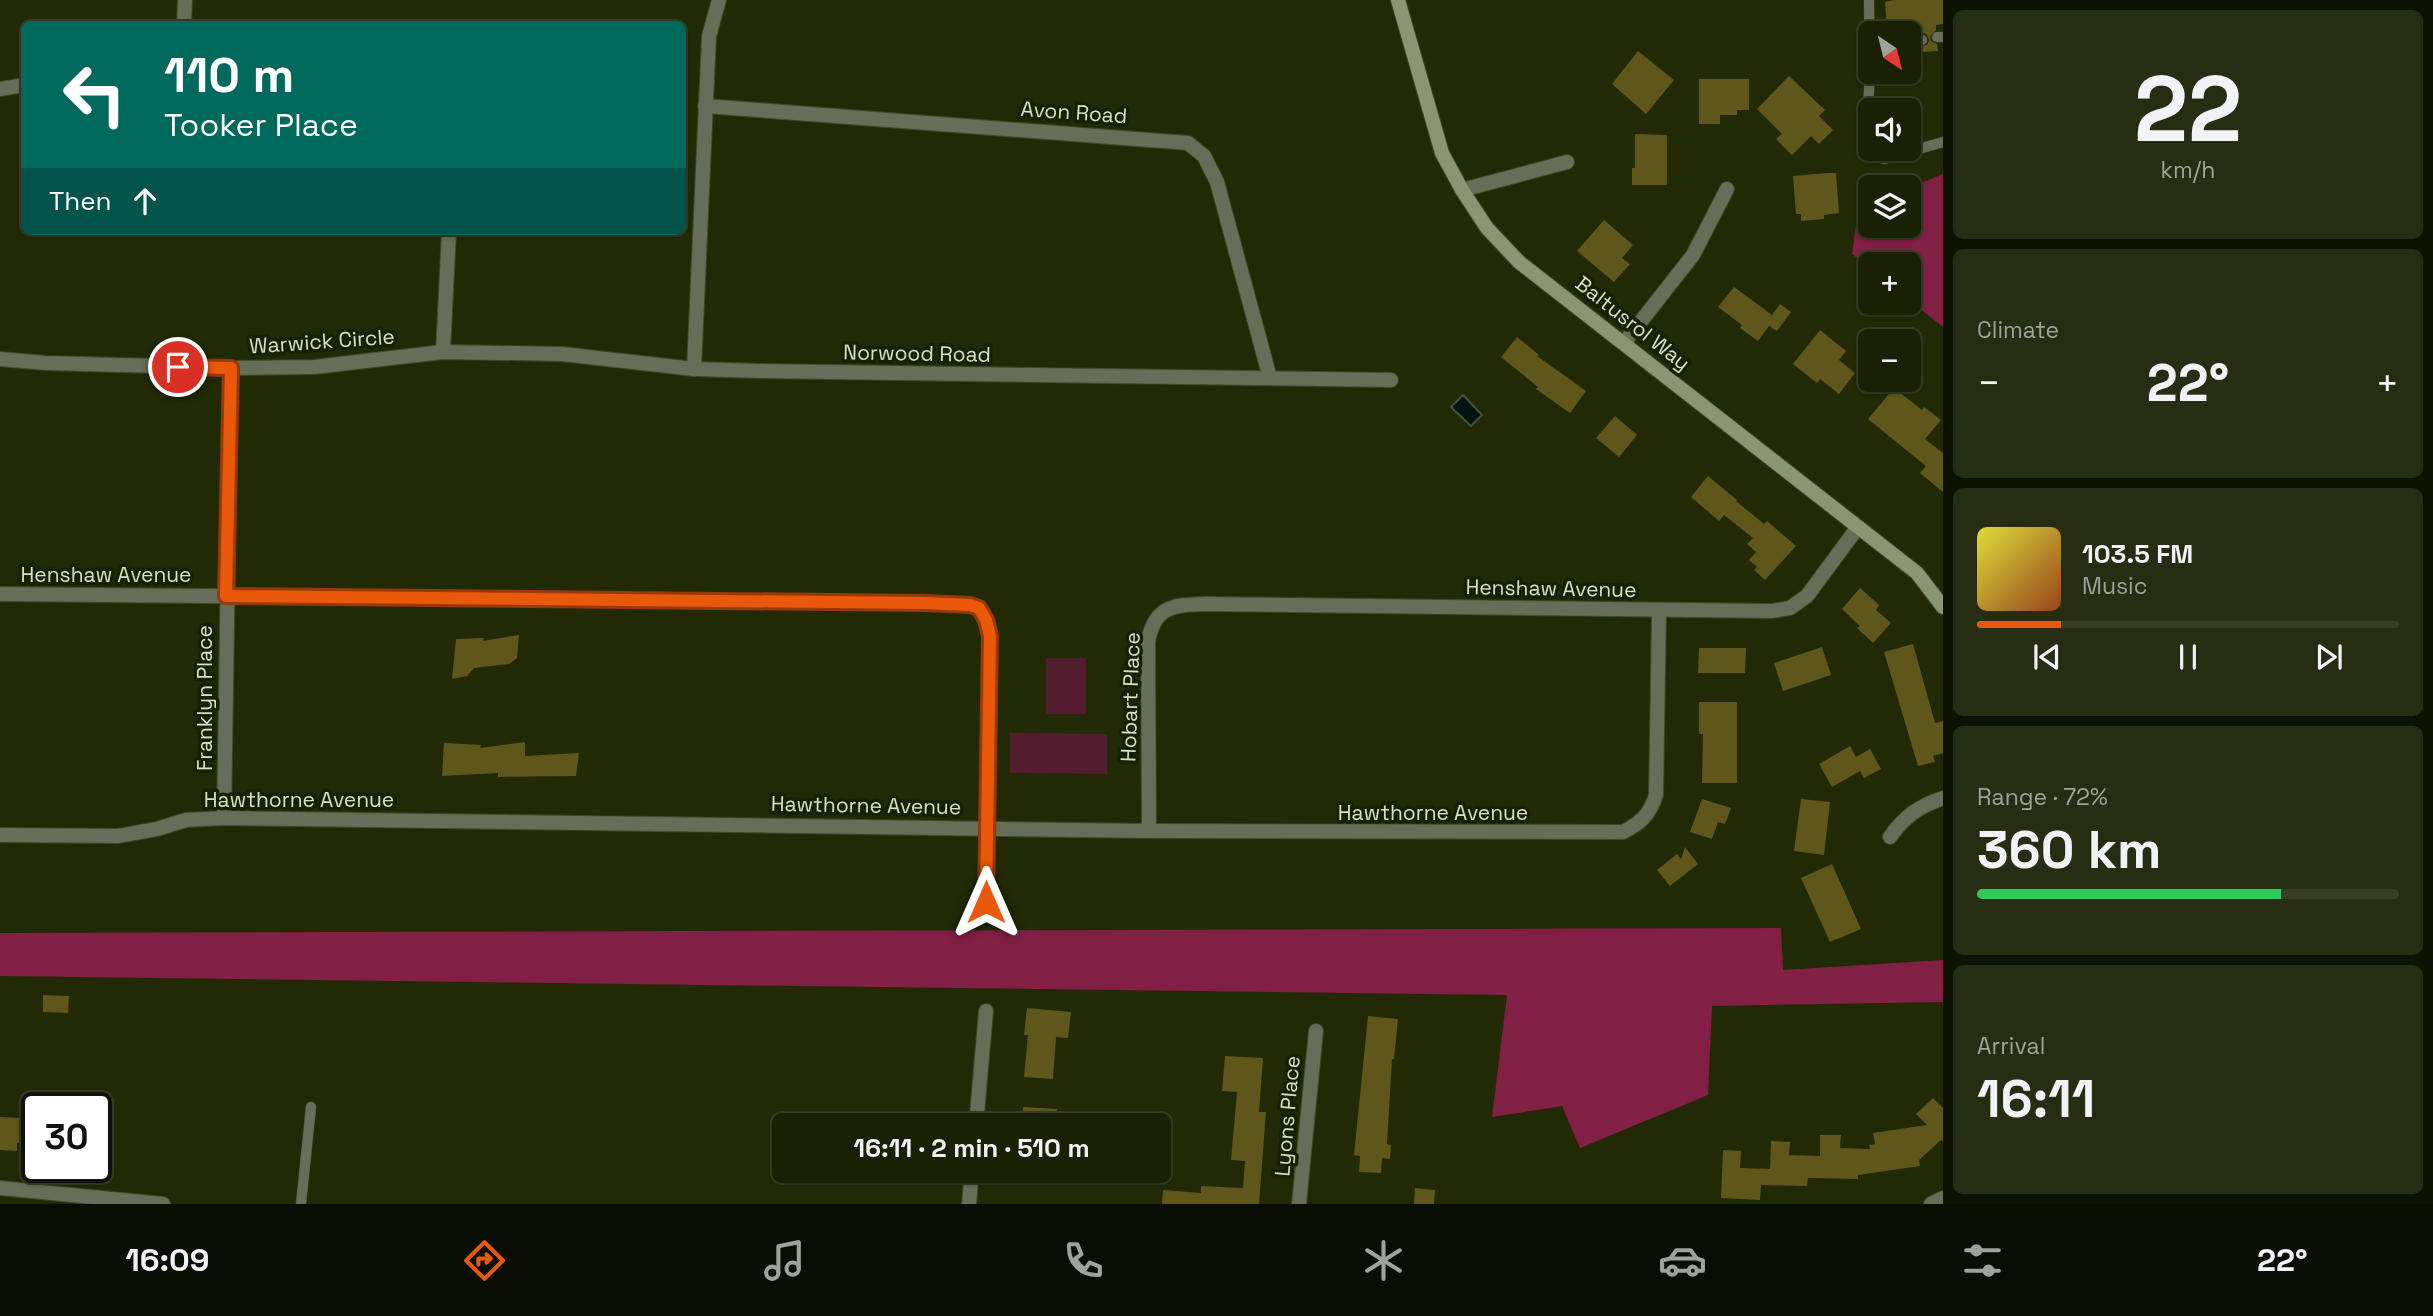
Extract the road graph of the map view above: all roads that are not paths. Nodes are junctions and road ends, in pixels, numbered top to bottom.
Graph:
1 (185, 0) edge
2 (719, 0) edge
3 (1398, 0) edge
4 (1869, 0) edge
5 (184, 21) edge
6 (1869, 21) edge
7 (21, 86) edge
8 (0, 89) edge
9 (705, 106) junction
10 (1943, 142) edge
11 (1921, 148) edge
12 (1567, 162) dead end
13 (1727, 189) dead end
14 (1462, 190) junction
15 (449, 235) edge
16 (1624, 343) junction
17 (443, 352) junction
18 (0, 359) edge
19 (231, 368) junction
20 (694, 369) junction
21 (1270, 378) junction
22 (1391, 380) dead end
23 (1858, 527) junction
24 (0, 594) edge
25 (226, 596) junction
26 (1205, 604) joint
27 (1943, 607) edge
28 (1659, 611) junction
29 (1943, 798) edge
30 (224, 818) junction
31 (985, 827) junction
32 (1149, 831) junction
33 (0, 835) edge
34 (1890, 838) dead end
35 (986, 902) dead end
36 (986, 1011) dead end
37 (1316, 1031) dead end
38 (311, 1107) dead end
39 (977, 1113) edge
40 (971, 1183) edge
41 (0, 1188) edge
42 (1943, 1198) edge
43 (163, 1204) edge
44 (302, 1204) edge
45 (969, 1204) edge
46 (1299, 1204) edge
47 (1931, 1204) edge

1 - 5 street
2 - 9 street
3 - 14 street, Baltusrol Way
4 - 6 lane
7 - 8 street
9 - 20 street
9 - 21 street, Avon Road
10 - 11 lane
12 - 14 street
13 - 16 street
14 - 16 street, Baltusrol Way
15 - 17 street
16 - 23 street, Baltusrol Way
17 - 19 street, Warwick Circle
17 - 20 street, Norwood Road
18 - 19 street, Warwick Circle
19 - 25 street, Franklyn Place
20 - 21 street, Norwood Road
21 - 22 street, Norwood Road
23 - 27 street, Baltusrol Way
23 - 28 street, Henshaw Avenue
24 - 25 street, Henshaw Avenue
25 - 30 street, Franklyn Place
25 - 31 street, Henshaw Avenue
26 - 28 street, Henshaw Avenue
26 - 32 street, Hobart Place
28 - 32 street, Hawthorne Avenue
29 - 34 street
30 - 31 street, Hawthorne Avenue
30 - 33 street, Hawthorne Avenue
31 - 32 street, Hawthorne Avenue
31 - 35 street, Henshaw Avenue
36 - 39 street
37 - 46 street, Lyons Place
38 - 44 lane
40 - 45 street
41 - 43 street
42 - 47 street

